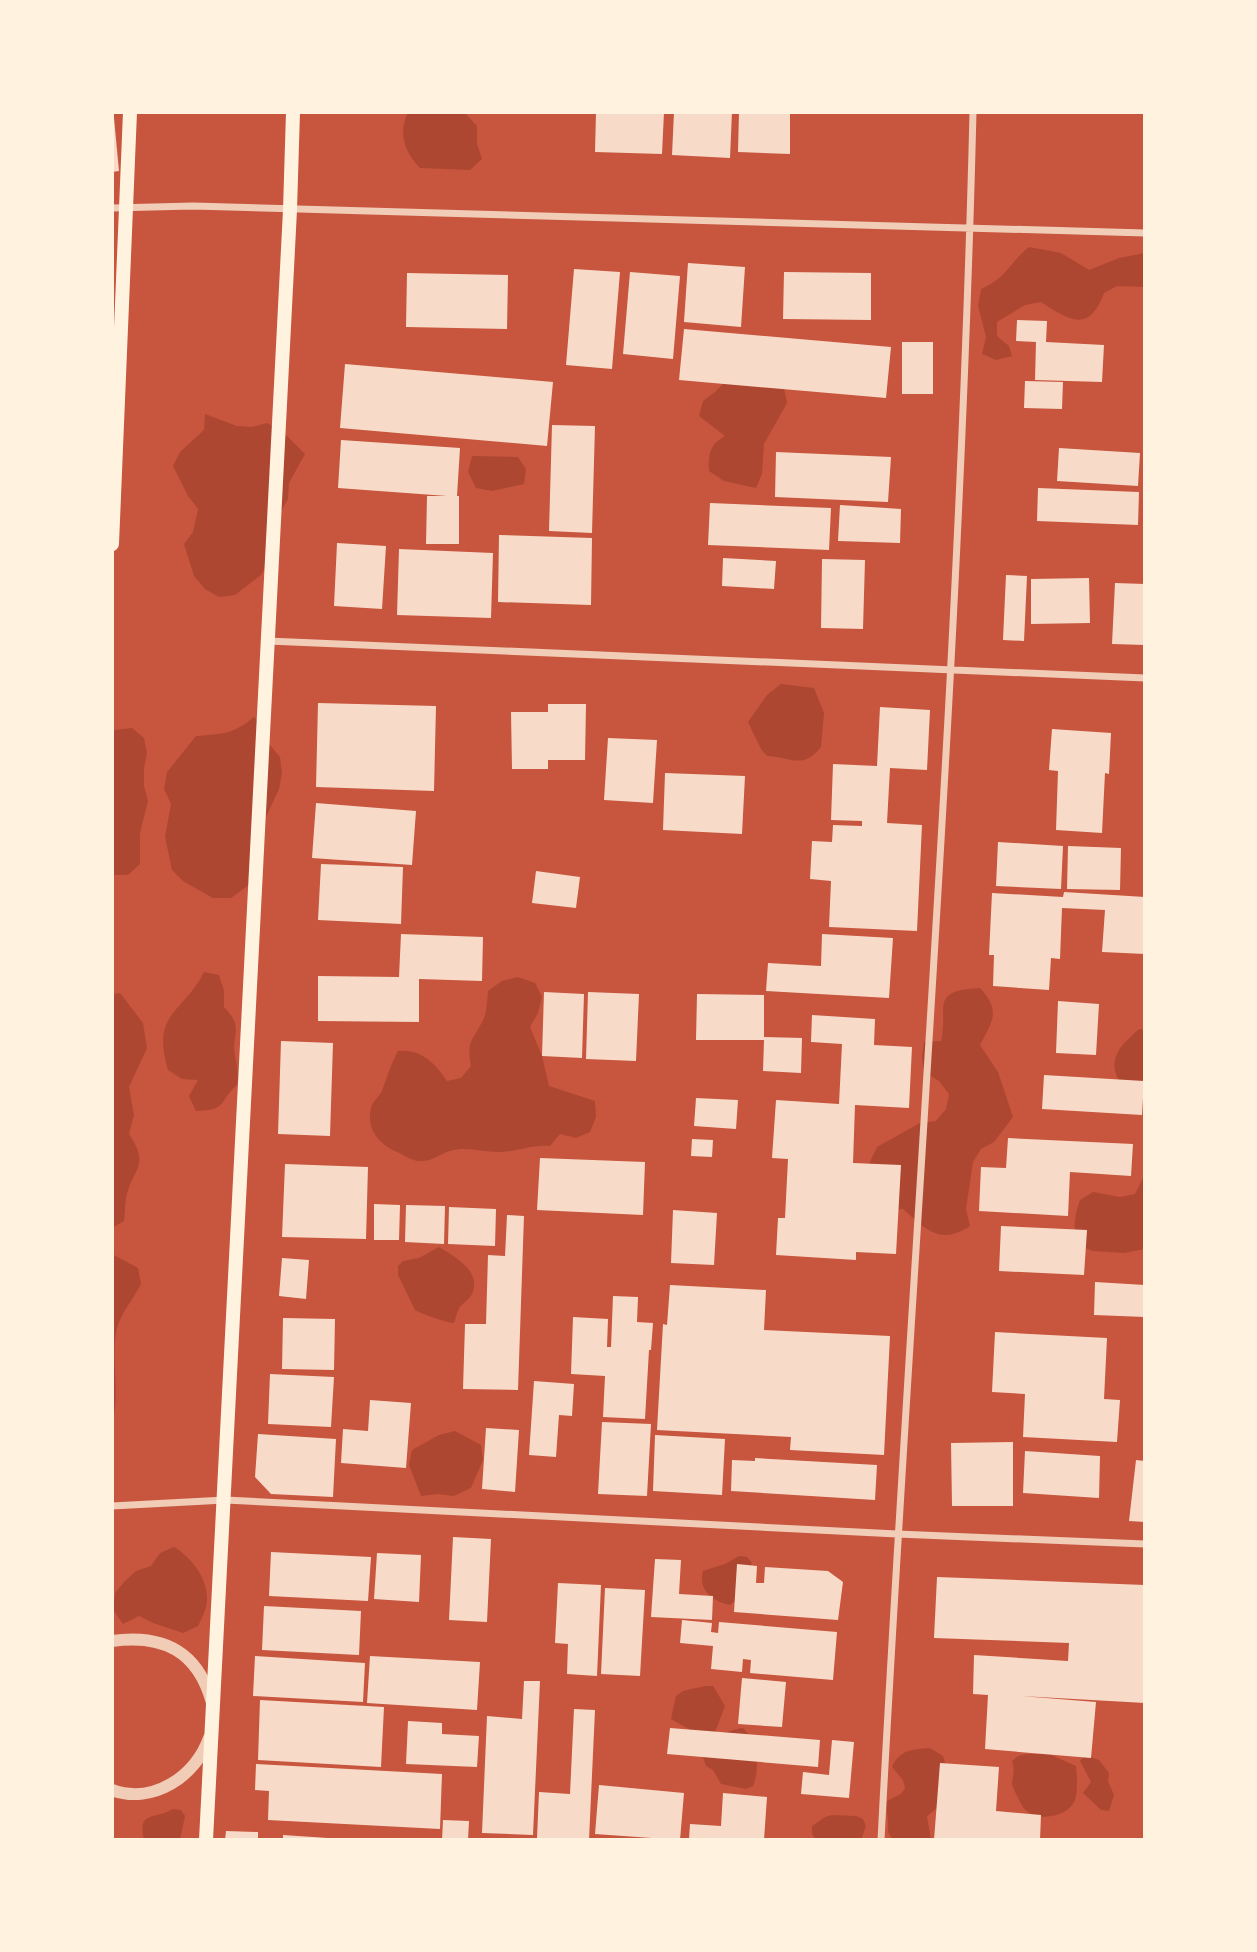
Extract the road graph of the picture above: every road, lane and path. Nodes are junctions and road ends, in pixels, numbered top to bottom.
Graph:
1 (130, 112) edge
2 (293, 112) edge
3 (973, 112) edge
4 (119, 207) edge
5 (290, 210) junction
6 (970, 228) junction
7 (1145, 233) edge
8 (112, 544) edge
9 (267, 641) junction
10 (952, 672) junction
11 (1145, 678) edge
12 (225, 1500) junction
13 (112, 1506) edge
14 (897, 1534) junction
15 (1145, 1544) edge
16 (112, 1641) edge
17 (212, 1728) junction
18 (112, 1790) edge
19 (206, 1840) edge
20 (881, 1840) edge

1 - 4 main road
2 - 5 main road
3 - 6 street
4 - 5 street
4 - 8 main road
5 - 6 street
5 - 9 main road
6 - 7 street
6 - 10 street
9 - 10 street
9 - 12 main road
10 - 11 street
10 - 14 street
12 - 13 street
12 - 14 street
12 - 17 main road
14 - 15 street
14 - 20 street
16 - 17 street
17 - 18 street
17 - 19 main road

